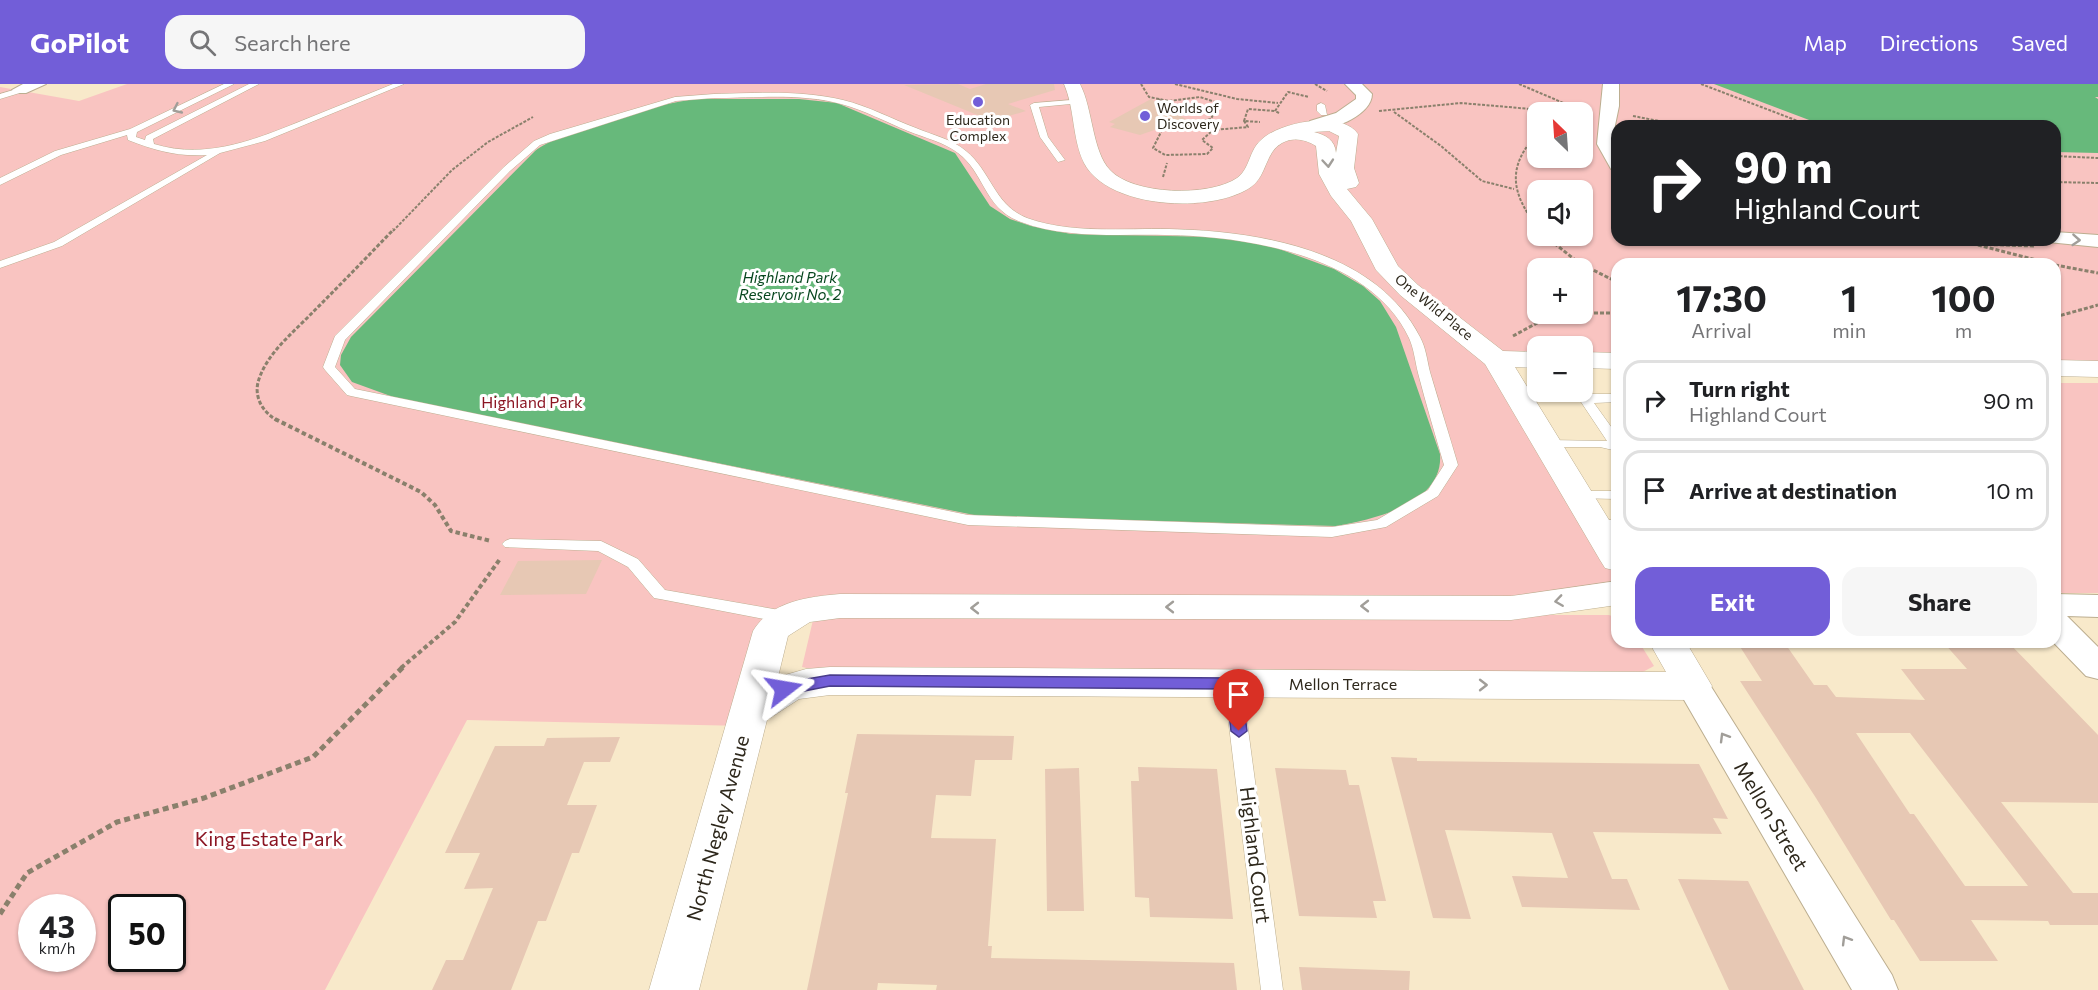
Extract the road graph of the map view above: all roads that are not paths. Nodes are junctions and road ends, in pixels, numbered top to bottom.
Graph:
1 (38, 84) edge
2 (230, 84) edge
3 (255, 84) edge
4 (400, 84) edge
5 (1353, 84) edge
6 (1611, 84) edge
7 (0, 87) edge
8 (20, 90) junction
9 (1076, 93) edge
10 (0, 97) edge
11 (1320, 114) junction
12 (1282, 125) junction
13 (133, 131) junction
14 (150, 147) junction
15 (216, 153) junction
16 (1611, 155) edge
17 (1061, 160) dead end
18 (0, 182) edge
19 (1361, 219) junction
20 (2061, 242) edge
21 (2098, 242) edge
22 (0, 265) edge
23 (1413, 335) joint
24 (1502, 350) junction
25 (1527, 357) edge
26 (1593, 360) edge
27 (1611, 361) edge
28 (2061, 368) edge
29 (2098, 369) edge
30 (1611, 398) edge
31 (1611, 437) edge
32 (1547, 444) junction
33 (1611, 445) edge
34 (1578, 495) junction
35 (1611, 495) edge
36 (1606, 525) edge
37 (1611, 541) edge
38 (510, 544) road end
39 (1611, 594) edge
40 (2061, 606) edge
41 (2098, 606) edge
42 (778, 624) junction
43 (2061, 630) edge
44 (1671, 648) edge
45 (2098, 667) edge
46 (1233, 684) junction
47 (1693, 686) junction
48 (750, 712) junction
49 (674, 990) edge
50 (1272, 990) edge
51 (1876, 990) edge

1 - 8 street
2 -> 13 lane
3 - 14 lane
4 - 15 lane
5 - 11 street
6 - 16 street
7 - 8 lane
8 - 10 lane
9 - 12 main road, One Wild Place
9 - 17 lane
11 - 12 main road, One Wild Place
11 - 19 main road, One Wild Place
12 -> 19 main road, One Wild Place
13 - 14 lane
13 - 18 lane
14 - 15 lane
15 - 22 lane
19 - 24 main road, One Wild Place
20 -> 21 street
23 - 23 lane
24 - 25 main road
24 - 32 main road
26 - 27 main road
28 - 29 main road
30 - 31 lane
32 - 33 lane
32 - 34 main road
34 - 35 lane
34 - 36 main road
36 - 37 main road
38 - 42 lane
39 -> 42 main road
40 - 41 street
42 - 48 main road, North Negley Avenue
43 - 45 street
44 - 47 main road, Mellon Street
46 -> 47 main road, Mellon Terrace
46 - 48 main road, Mellon Terrace
46 - 50 lane, Highland Court
51 -> 47 street, Mellon Street
48 - 49 main road, North Negley Avenue

